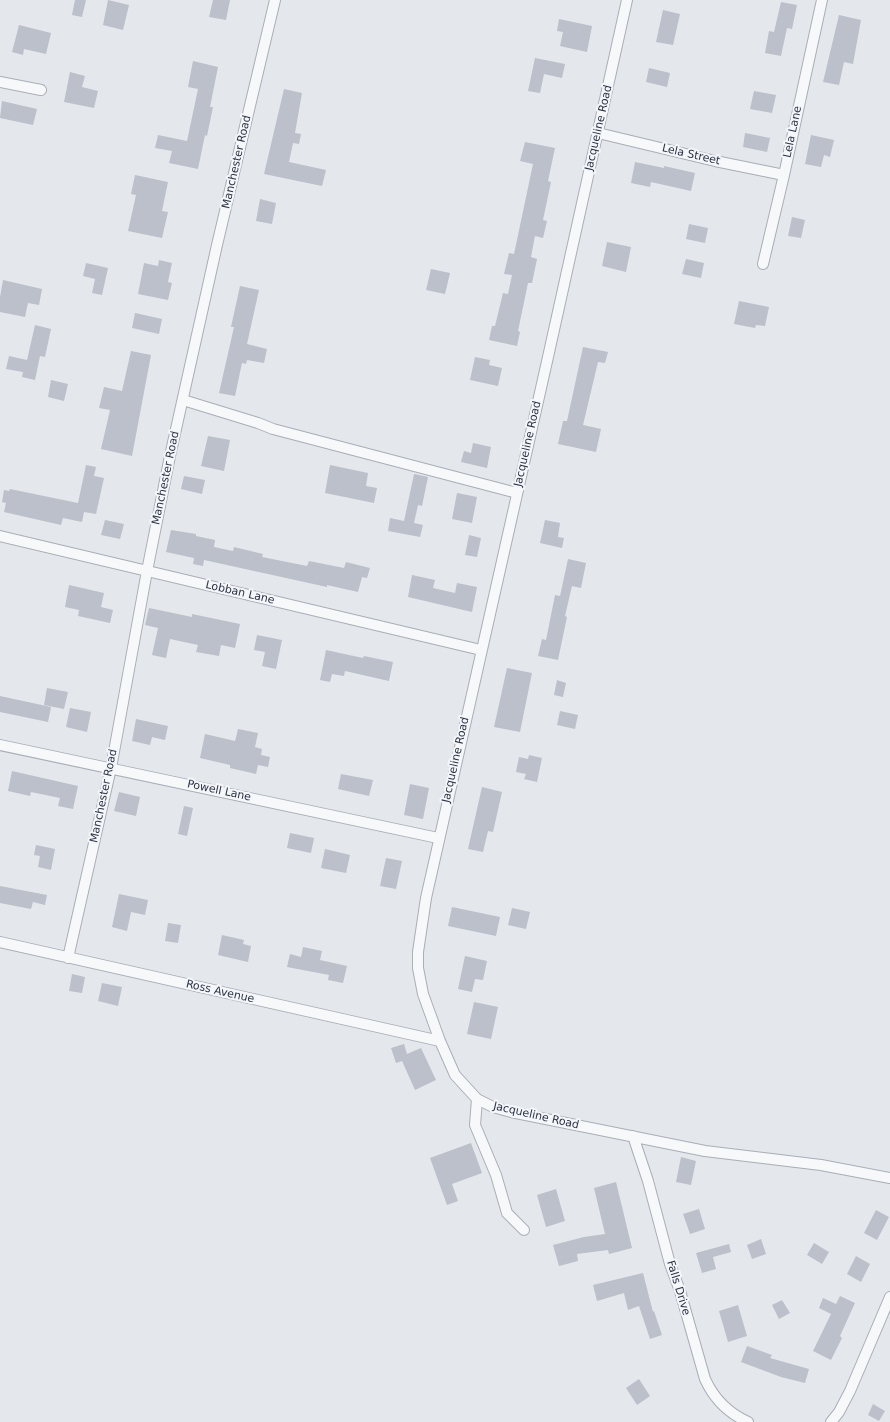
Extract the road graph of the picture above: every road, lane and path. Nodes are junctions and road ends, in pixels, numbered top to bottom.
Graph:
1 (275, 0) edge
2 (628, 0) edge
3 (822, 0) edge
4 (0, 82) edge
5 (41, 90) dead end
6 (598, 134) junction
7 (784, 175) junction
8 (763, 264) dead end
9 (183, 400) junction
10 (517, 493) junction
11 (0, 536) edge
12 (147, 571) junction
13 (481, 650) junction
14 (0, 745) edge
15 (111, 768) junction
16 (438, 838) junction
17 (0, 942) edge
18 (68, 958) junction
19 (440, 1041) junction
20 (477, 1099) junction
21 (633, 1136) junction
22 (890, 1178) edge
23 (524, 1230) dead end
24 (890, 1297) edge
25 (748, 1422) edge
26 (831, 1422) edge

1 - 9 street, Manchester Road
2 - 6 street, Jacqueline Road
3 - 7 street, Lela Lane
4 - 5 street
6 - 7 street, Lela Street
6 - 10 street, Jacqueline Road
7 - 8 street, Lela Lane
9 - 10 street
9 - 12 street, Manchester Road
10 - 13 street, Jacqueline Road
11 - 12 street, Lobban Lane
12 - 13 street, Lobban Lane
12 - 15 street, Manchester Road
13 - 16 street, Jacqueline Road
14 - 15 street, Powell Lane
15 - 16 street, Powell Lane
15 - 18 street, Manchester Road
16 - 19 street, Jacqueline Road
17 - 18 street, Ross Avenue
18 - 19 street, Ross Avenue
19 - 20 street, Jacqueline Road
20 - 21 street, Jacqueline Road
20 - 23 street
21 - 22 street, Jacqueline Road
21 - 25 street, Falls Drive
24 - 26 street

